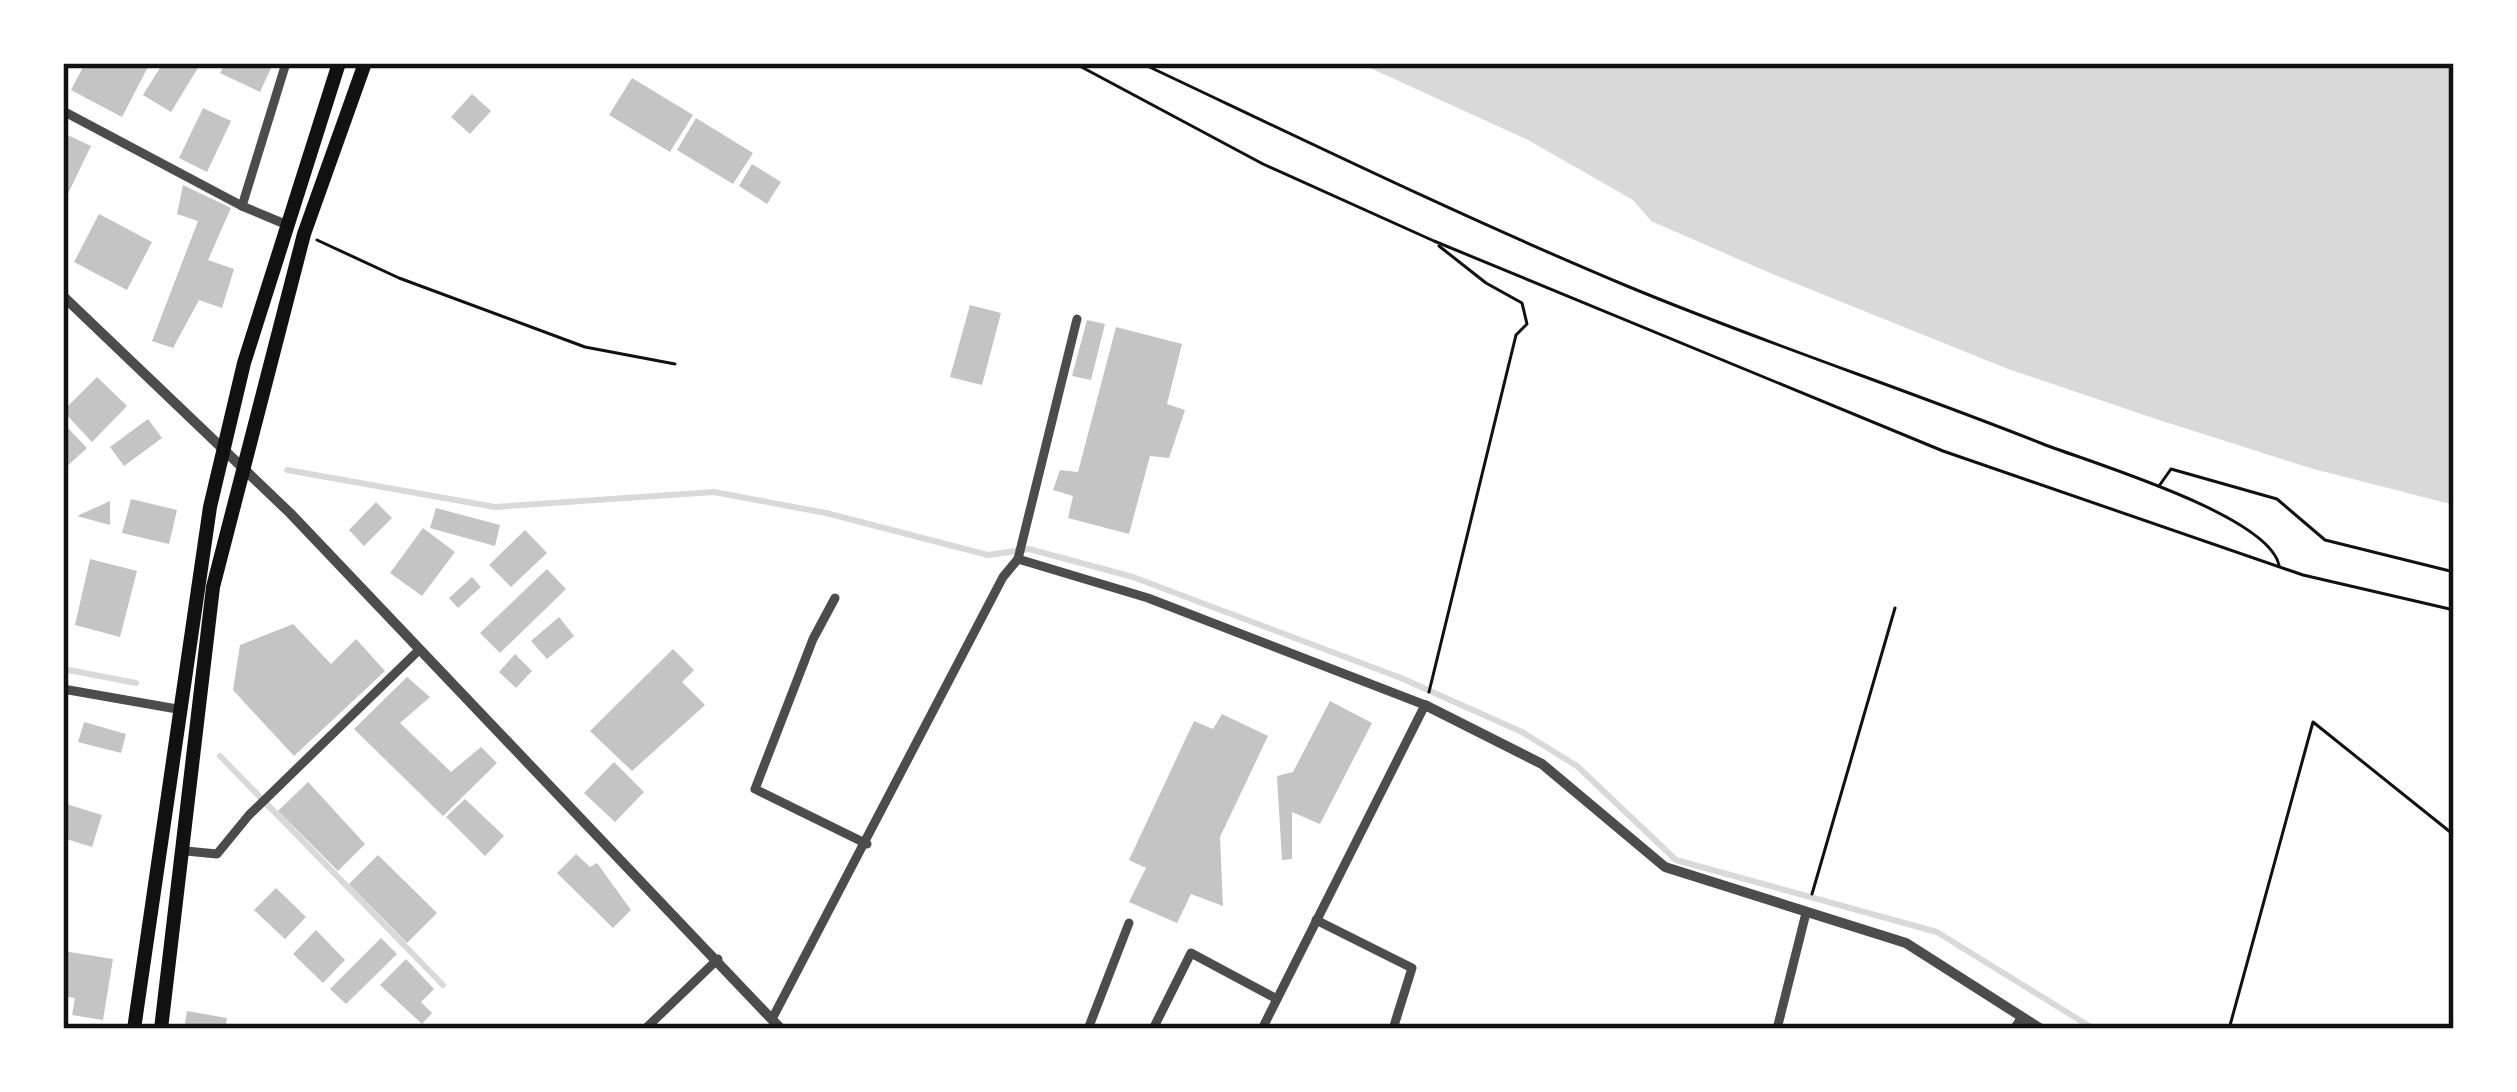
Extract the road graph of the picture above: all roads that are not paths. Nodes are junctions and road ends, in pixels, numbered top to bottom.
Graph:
1 (286, 63) edge
2 (339, 63) edge
3 (364, 63) edge
4 (63, 111) edge
5 (242, 206) junction
6 (285, 224) junction
7 (63, 296) edge
8 (1077, 320) dead end
9 (225, 452) junction
10 (243, 468) junction
11 (1018, 559) junction
12 (835, 598) dead end
13 (419, 650) junction
14 (63, 689) edge
15 (1425, 705) junction
16 (177, 709) junction
17 (867, 844) junction
18 (186, 851) junction
19 (1806, 913) junction
20 (1316, 920) junction
21 (1129, 923) dead end
22 (718, 958) junction
23 (1276, 1000) junction
24 (2022, 1017) junction
25 (777, 1024) edge
26 (134, 1029) edge
27 (161, 1029) edge
28 (645, 1029) edge
29 (1088, 1029) edge
30 (1153, 1029) edge
31 (1262, 1029) edge
32 (1394, 1029) edge
33 (1777, 1029) edge
34 (2014, 1029) edge
35 (2041, 1029) edge

1 - 5 street
2 - 6 highway
3 - 10 highway
4 - 5 street
5 - 6 street
6 - 9 highway
7 - 9 street
8 - 11 street
9 - 10 street
9 - 16 highway
10 - 13 street
10 - 18 highway
11 - 15 street
11 - 17 street
12 - 17 street
13 - 18 street
13 - 22 street
14 - 16 street
15 - 19 street
15 - 20 street
16 - 26 highway
17 - 25 street
18 - 27 highway
19 - 24 street
19 - 33 street
20 - 23 street
20 - 32 street
21 - 29 street
22 - 25 street
22 - 28 street
23 - 30 street
23 - 31 street
24 - 34 street
24 - 35 street

